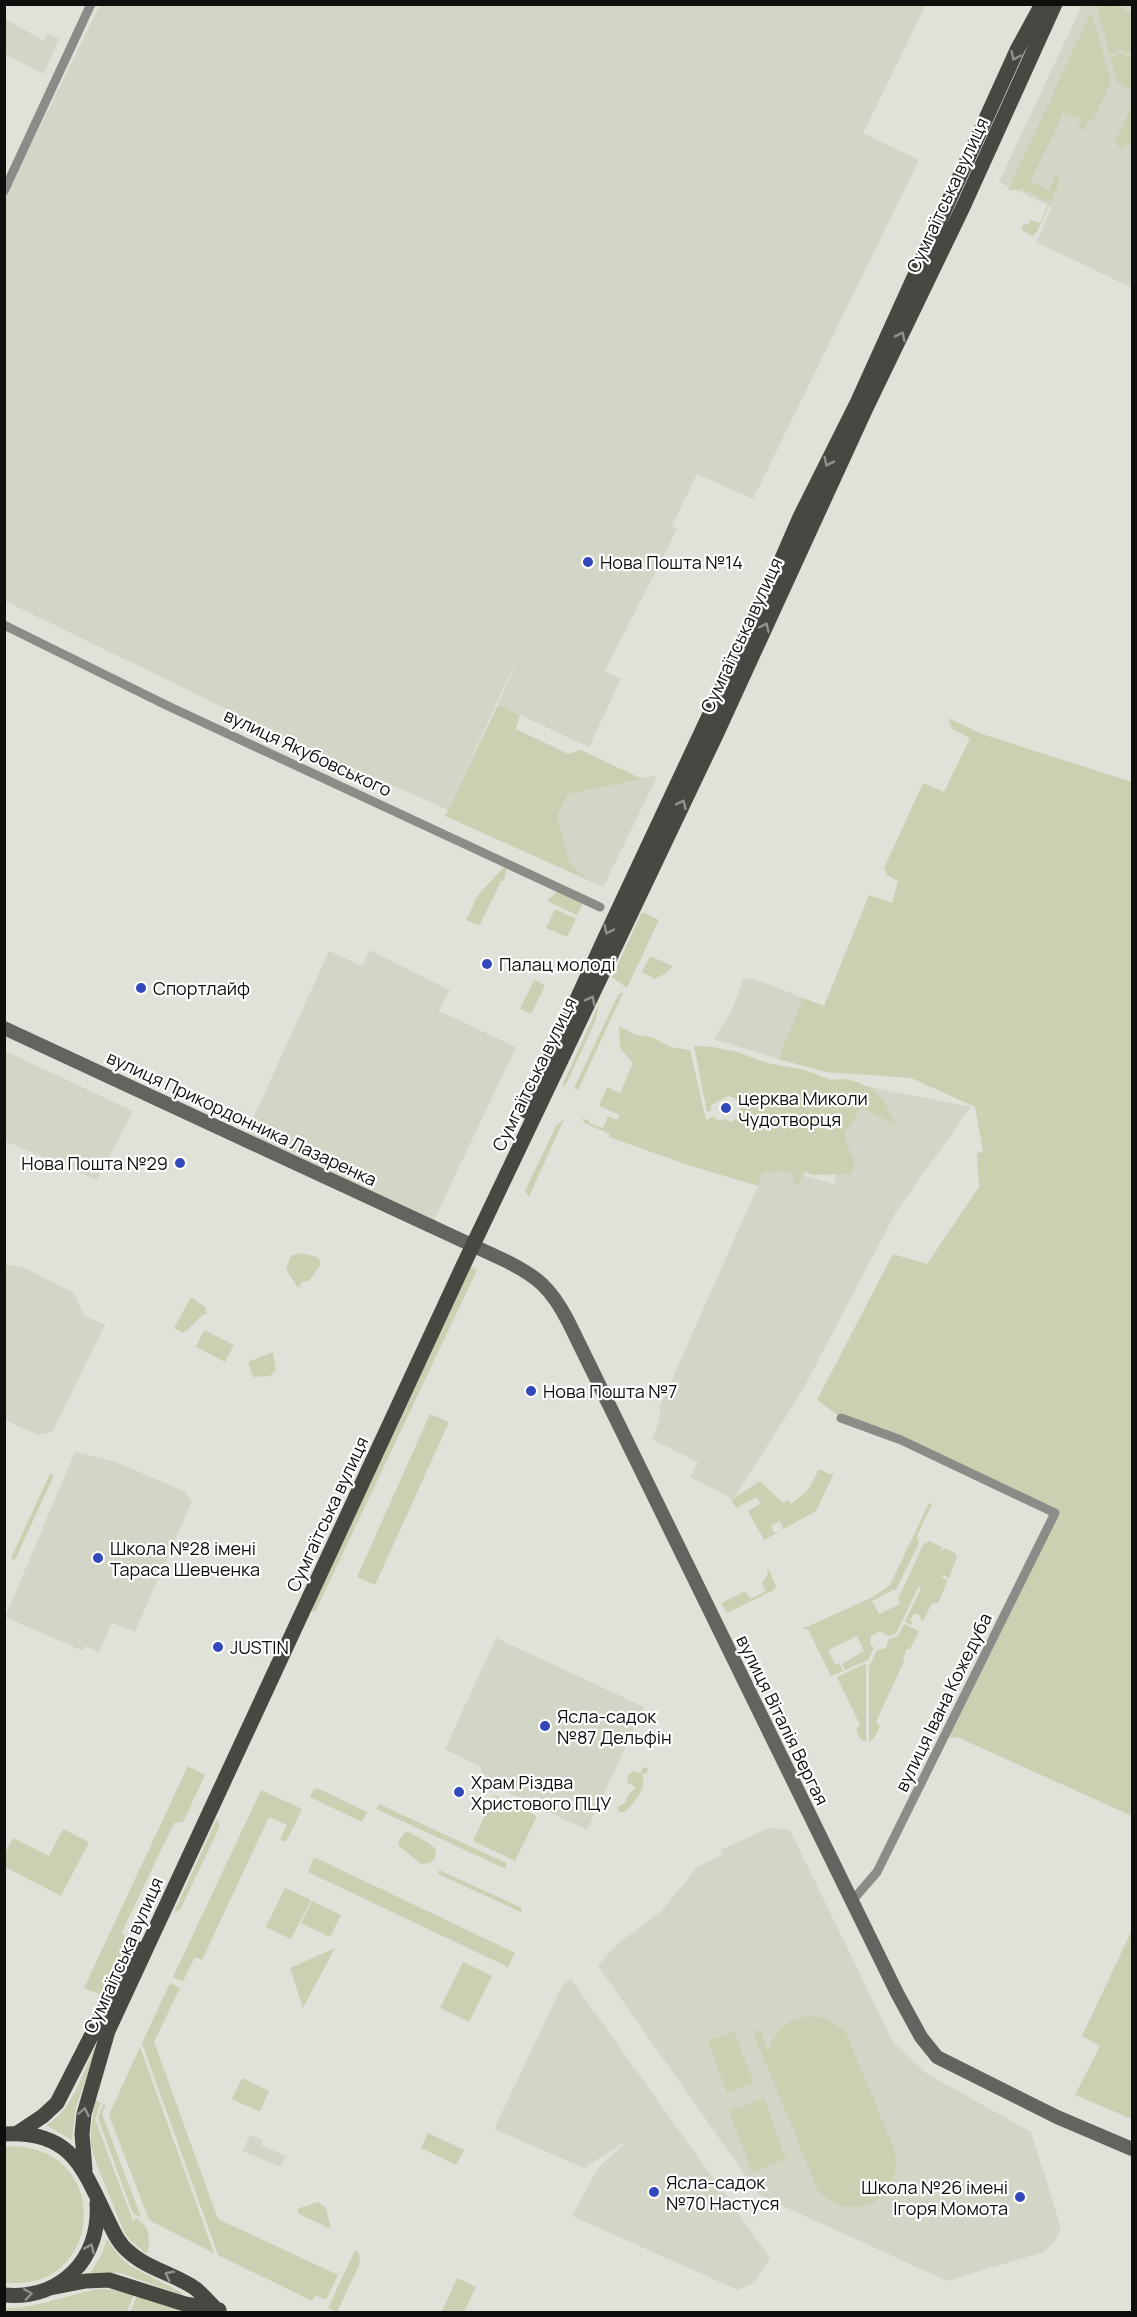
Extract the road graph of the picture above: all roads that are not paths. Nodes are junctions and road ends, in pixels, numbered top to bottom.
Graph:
1 (91, 4) edge
2 (1042, 4) edge
3 (1055, 4) edge
4 (4, 191) edge
5 (847, 437) junction
6 (4, 625) edge
7 (600, 906) dead end
8 (4, 1028) edge
9 (469, 1243) junction
10 (841, 1418) dead end
11 (852, 1901) junction
12 (10, 2134) edge
13 (1132, 2149) edge
14 (85, 2170) junction
15 (94, 2191) junction
16 (50, 2288) junction
17 (4, 2295) edge
18 (220, 2311) edge

1 - 4 street
2 -> 5 main road, Сумгаїтська вулиця
5 -> 3 main road, Сумгаїтська вулиця
5 - 9 main road, Сумгаїтська вулиця
6 - 7 street, вулиця Якубовського
8 - 9 street, вулиця Прикордонника Лазаренка
9 - 11 street, вулиця Віталія Вергая
9 - 12 main road, Сумгаїтська вулиця
14 -> 9 main road, Сумгаїтська вулиця
10 - 11 street, вулиця Івана Кожедуба
11 - 13 street, вулиця Віталія Вергая
12 - 14 main road
14 - 15 main road
16 -> 15 main road
18 -> 15 main road
17 -> 16 main road
16 - 18 main road

